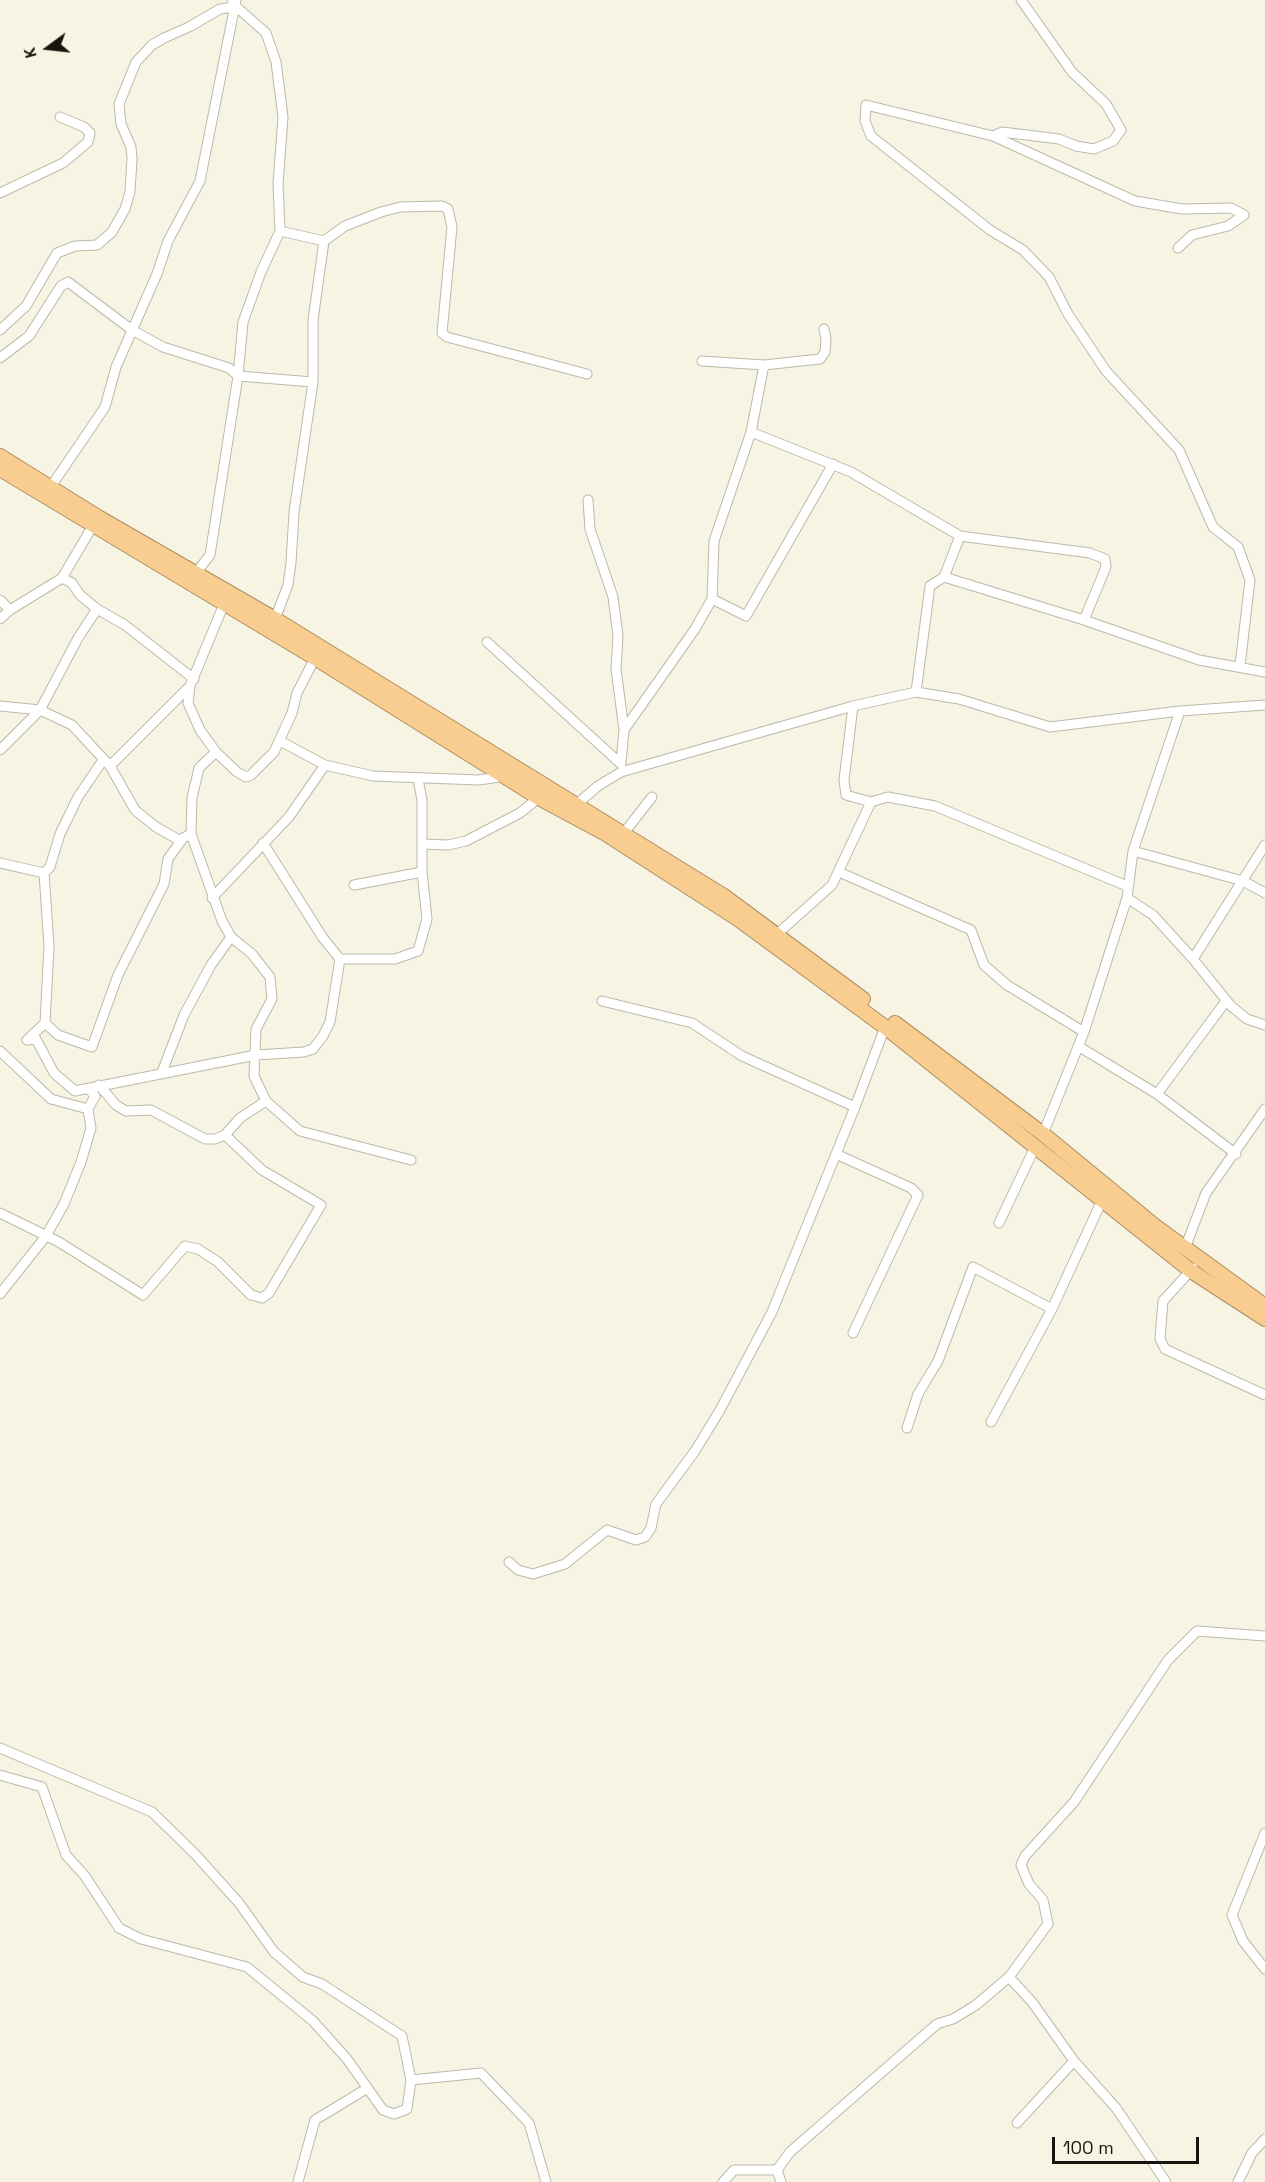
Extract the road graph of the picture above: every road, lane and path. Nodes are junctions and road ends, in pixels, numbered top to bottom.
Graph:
1 (1021, 0) edge
2 (234, 2) edge
3 (60, 117) dead end
4 (993, 136) junction
5 (0, 193) edge
6 (280, 231) junction
7 (324, 241) junction
8 (1178, 248) dead end
9 (824, 329) dead end
10 (0, 330) edge
11 (132, 330) junction
12 (0, 358) edge
13 (702, 361) dead end
14 (764, 365) junction
15 (587, 374) dead end
16 (238, 376) junction
17 (312, 382) junction
18 (751, 432) junction
19 (0, 456) edge
20 (832, 464) junction
21 (0, 469) edge
22 (50, 488) junction
23 (588, 500) dead end
24 (95, 521) junction
25 (960, 536) junction
26 (195, 574) junction
27 (944, 577) junction
28 (62, 578) junction
29 (712, 599) junction
30 (0, 600) edge
31 (224, 604) junction
32 (97, 609) junction
33 (10, 610) junction
34 (275, 618) junction
35 (0, 619) edge
36 (1084, 620) junction
37 (487, 642) dead end
38 (315, 658) junction
39 (1240, 666) junction
40 (1265, 672) edge
41 (192, 682) junction
42 (916, 692) junction
43 (1265, 705) edge
44 (0, 706) edge
45 (853, 706) junction
46 (40, 710) junction
47 (1180, 711) junction
48 (624, 730) junction
49 (280, 741) junction
50 (0, 750) edge
51 (216, 752) junction
52 (621, 762) junction
53 (107, 763) junction
54 (325, 765) junction
55 (522, 772) junction
56 (621, 772) junction
57 (507, 776) junction
58 (418, 779) junction
59 (543, 794) junction
60 (652, 797) dead end
61 (871, 802) junction
62 (577, 804) junction
63 (624, 833) junction
64 (191, 834) junction
65 (181, 841) junction
66 (263, 843) junction
67 (423, 844) junction
68 (1265, 845) edge
69 (1133, 850) junction
70 (0, 863) edge
71 (422, 872) junction
72 (839, 872) junction
73 (44, 873) junction
74 (1243, 881) junction
75 (354, 885) dead end
76 (1127, 886) junction
77 (1265, 893) edge
78 (212, 898) junction
79 (1127, 898) junction
80 (776, 935) junction
81 (231, 937) junction
82 (340, 959) junction
83 (1193, 959) junction
84 (1226, 1000) junction
85 (602, 1001) dead end
86 (45, 1023) junction
87 (890, 1025) junction
88 (1265, 1025) edge
89 (1084, 1032) junction
90 (1078, 1046) junction
91 (0, 1052) edge
92 (256, 1055) junction
93 (162, 1072) junction
94 (94, 1087) junction
95 (1157, 1094) junction
96 (266, 1101) junction
97 (855, 1107) junction
98 (88, 1109) junction
99 (1265, 1109) edge
100 (225, 1135) junction
101 (1040, 1140) junction
102 (836, 1154) junction
103 (1236, 1154) junction
104 (411, 1160) dead end
105 (1105, 1194) junction
106 (0, 1213) edge
107 (999, 1223) dead end
108 (46, 1236) junction
109 (1185, 1248) junction
110 (1202, 1261) junction
111 (1191, 1271) junction
112 (0, 1294) edge
113 (1265, 1306) edge
114 (1052, 1310) junction
115 (1265, 1319) edge
116 (853, 1333) dead end
117 (1265, 1395) edge
118 (991, 1422) dead end
119 (907, 1428) dead end
120 (510, 1562) dead end
121 (1265, 1636) edge
122 (0, 1748) edge
123 (0, 1774) edge
124 (1265, 1833) edge
125 (1265, 1969) edge
126 (1009, 1977) junction
127 (1074, 2061) junction
128 (411, 2080) junction
129 (366, 2090) junction
130 (1017, 2123) dead end
131 (1265, 2139) edge
132 (777, 2170) junction
133 (298, 2182) edge
134 (546, 2182) edge
135 (723, 2182) edge
136 (782, 2182) edge
137 (1166, 2182) edge
138 (1238, 2182) edge

1 - 4 street
2 - 6 street
2 - 10 street
2 - 11 street
3 - 5 street
4 - 8 street
4 - 39 street
6 - 7 street
6 - 16 street
7 - 15 street
7 - 17 street
9 - 14 street
11 - 12 street
11 - 16 street
11 - 22 street
13 - 14 street
14 - 18 street
16 - 17 street
16 - 26 street
17 - 34 street
18 - 20 street
18 - 29 street
19 - 22 highway
20 - 25 street
20 - 29 street
21 - 24 highway
22 - 24 highway
23 - 48 street
24 - 26 highway
24 - 28 street
24 - 31 highway
25 - 27 street
25 - 36 street
26 - 34 highway
27 - 36 street
27 - 42 street
28 - 32 street
28 - 33 street
29 - 48 street
30 - 33 street
31 - 38 highway
31 - 41 street
32 - 41 street
32 - 46 street
33 - 35 street
34 - 55 highway
36 - 39 street
37 - 52 street
38 - 49 street
38 - 57 highway
39 - 40 street
41 - 51 street
41 - 53 street
42 - 45 street
42 - 47 street
43 - 47 street
44 - 46 street
45 - 56 street
45 - 61 street
46 - 50 street
46 - 53 street
47 - 69 street
48 - 52 street
49 - 51 street
49 - 54 street
51 - 64 street
52 - 56 street
53 - 65 street
53 - 73 street
54 - 58 street
54 - 66 street
55 - 57 street
55 - 59 highway
56 - 62 street
57 - 58 street
57 - 59 highway
58 - 67 street
59 - 62 highway
59 - 67 street
59 - 87 highway
60 - 63 street
61 - 72 street
61 - 76 street
62 - 63 highway
63 - 80 highway
64 - 65 street
64 - 78 street
65 - 86 street
66 - 78 street
66 - 82 street
67 - 71 street
68 - 74 street
69 - 74 street
69 - 76 street
70 - 73 street
71 - 75 street
71 - 82 street
72 - 80 street
72 - 89 street
73 - 86 street
74 - 77 street
74 - 83 street
76 - 79 street
78 - 81 street
79 - 83 street
79 - 89 street
80 - 87 highway
81 - 92 street
81 - 93 street
82 - 92 street
83 - 84 street
84 - 88 street
84 - 95 street
85 - 97 street
86 - 94 street
87 - 97 street
87 - 101 highway
89 - 90 street
90 - 95 street
90 - 101 street
91 - 98 street
92 - 93 street
92 - 96 street
93 - 94 street
94 - 98 street
94 - 100 street
95 - 103 street
96 - 100 street
96 - 104 street
97 - 102 street
98 - 108 street
99 - 103 street
100 - 108 street
101 - 105 highway
101 - 107 street
102 - 116 street
102 - 120 street
103 - 109 street
105 - 109 highway
105 - 111 highway
105 - 114 street
106 - 108 street
108 - 112 street
109 - 110 highway
110 - 111 street
110 - 113 highway
111 - 115 highway
111 - 117 street
114 - 118 street
114 - 119 street
121 - 126 street
122 - 128 street
123 - 129 street
124 - 125 street
126 - 127 street
126 - 132 street
127 - 130 street
127 - 137 street
128 - 129 street
128 - 134 street
129 - 133 street
131 - 138 street
132 - 135 street
132 - 136 street

